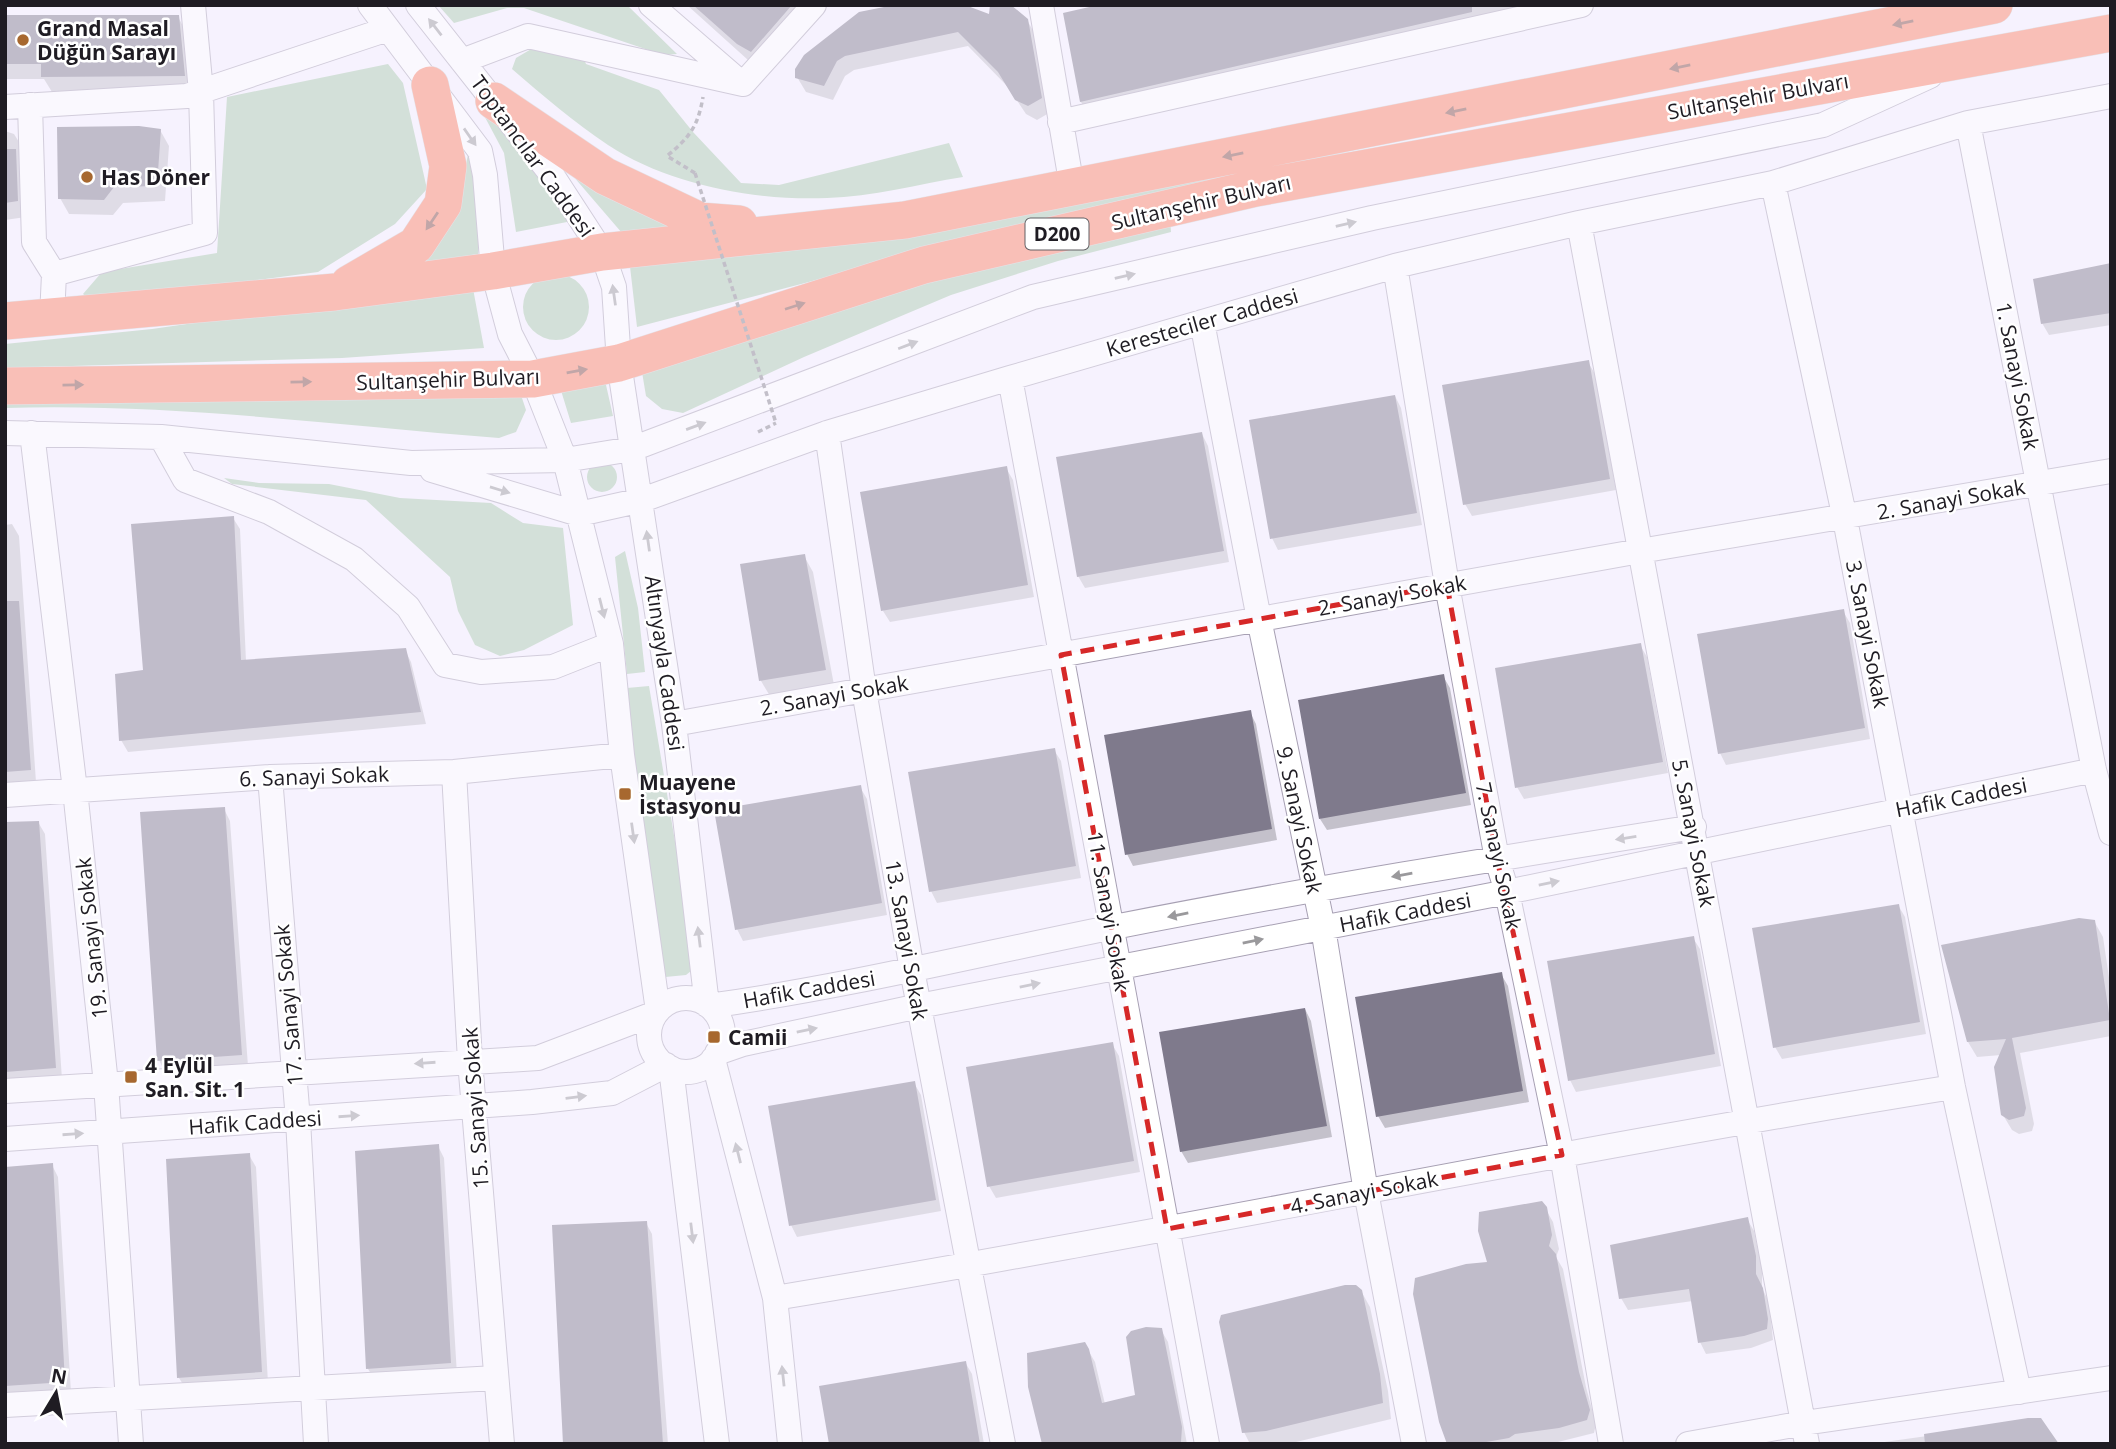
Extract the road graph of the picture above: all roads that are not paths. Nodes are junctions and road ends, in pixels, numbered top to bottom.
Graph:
1 (193, 5) edge
2 (370, 5) edge
3 (418, 5) edge
4 (651, 5) edge
5 (814, 5) edge
6 (1041, 5) edge
7 (1581, 5) edge
8 (1994, 5) edge
9 (1943, 10) edge
10 (388, 30) junction
11 (2111, 33) edge
12 (1972, 57) junction
13 (462, 61) junction
14 (743, 84) junction
15 (430, 85) junction
16 (201, 92) junction
17 (2111, 96) edge
18 (494, 101) junction
19 (18, 106) edge
20 (1060, 122) junction
21 (1968, 123) junction
22 (1773, 183) junction
23 (1072, 187) junction
24 (1579, 223) junction
25 (810, 230) junction
26 (602, 252) junction
27 (1395, 266) junction
28 (493, 271) junction
29 (54, 274) junction
30 (335, 292) junction
31 (52, 317) junction
32 (5, 321) edge
33 (1202, 322) junction
34 (620, 363) junction
35 (1010, 377) junction
36 (533, 379) junction
37 (5, 386) edge
38 (5, 433) edge
39 (32, 433) junction
40 (827, 433) junction
41 (160, 437) junction
42 (632, 449) junction
43 (565, 460) junction
44 (411, 463) junction
45 (2111, 471) edge
46 (2039, 483) junction
47 (642, 500) junction
48 (579, 514) junction
49 (1845, 519) junction
50 (1640, 551) junction
51 (1447, 585) junction
52 (1259, 619) junction
53 (611, 644) junction
54 (1061, 654) junction
55 (864, 690) junction
56 (674, 724) junction
57 (622, 755) junction
58 (2094, 770) junction
59 (454, 772) junction
60 (270, 777) junction
61 (75, 790) junction
62 (5, 795) edge
63 (1902, 808) junction
64 (2111, 833) edge
65 (1696, 839) junction
66 (1497, 859) junction
67 (1314, 890) junction
68 (1507, 892) junction
69 (1114, 927) junction
70 (1323, 928) junction
71 (1119, 968) junction
72 (912, 970) junction
73 (708, 1005) junction
74 (919, 1006) junction
75 (657, 1012) junction
76 (715, 1056) junction
77 (470, 1060) junction
78 (668, 1067) junction
79 (293, 1072) junction
80 (106, 1084) junction
81 (1953, 1087) junction
82 (5, 1091) edge
83 (474, 1107) junction
84 (298, 1120) junction
85 (1747, 1120) junction
86 (109, 1132) junction
87 (5, 1139) edge
88 (1562, 1155) junction
89 (1366, 1192) junction
90 (1167, 1229) junction
91 (969, 1266) junction
92 (775, 1298) junction
93 (496, 1378) junction
94 (2111, 1378) edge
95 (311, 1390) junction
96 (2019, 1392) junction
97 (128, 1398) junction
98 (5, 1405) edge
99 (1805, 1433) edge
100 (131, 1444) edge
101 (316, 1444) edge
102 (502, 1444) edge
103 (718, 1444) edge
104 (790, 1444) edge
105 (1003, 1444) edge
106 (1208, 1444) edge
107 (1414, 1444) edge
108 (1611, 1444) edge
109 (1688, 1444) edge

1 - 16 street
2 - 10 street, Toptancılar Caddesi
13 -> 3 street, Toptancılar Caddesi
4 - 14 street
5 - 14 street
6 - 20 street
7 - 20 street
8 - 9 highway, Sultanşehir Bulvarı / D200
9 -> 23 highway, Sultanşehir Bulvarı / D200
10 - 15 street, Toptancılar Caddesi
10 - 16 street
11 - 12 highway, Sultanşehir Bulvarı / D200
34 -> 12 highway, Sultanşehir Bulvarı / D200
42 -> 12 street
13 - 14 street
13 - 18 street, Toptancılar Caddesi
15 -> 28 street, Toptancılar Caddesi
15 -> 30 highway
16 - 19 street
16 - 29 street
17 - 21 street, Keresteciler Caddesi
18 - 25 highway
18 - 26 street, Toptancılar Caddesi
19 - 29 street
20 - 23 street
21 - 22 street, Keresteciler Caddesi
21 - 46 street, 1. Sanayi Sokak
22 - 24 street, Keresteciler Caddesi
22 - 49 street, 3. Sanayi Sokak
23 - 25 highway, Sultanşehir Bulvarı / D200
24 - 27 street, Keresteciler Caddesi
24 - 50 street, 5. Sanayi Sokak
25 - 26 highway, Sultanşehir Bulvarı / D200
26 - 28 highway, Sultanşehir Bulvarı / D200
34 -> 26 street, Toptancılar Caddesi
27 - 33 street, Keresteciler Caddesi
27 - 51 street, 7. Sanayi Sokak
28 - 30 highway, Sultanşehir Bulvarı / D200
28 - 36 street, Toptancılar Caddesi
29 - 31 street
30 - 31 highway, Sultanşehir Bulvarı / D200
31 - 32 highway, Sultanşehir Bulvarı / D200
33 - 35 street, Keresteciler Caddesi
33 - 52 street, 9. Sanayi Sokak
36 -> 34 highway, Sultanşehir Bulvarı / D200
34 - 42 street, Altınyayla Caddesi
35 - 40 street, Keresteciler Caddesi
35 - 54 street, 11. Sanayi Sokak
37 -> 36 highway, Sultanşehir Bulvarı / D200
36 - 43 street
38 - 39 street
39 - 41 street
39 - 61 street, 19. Sanayi Sokak
40 - 47 street, Keresteciler Caddesi
40 - 55 street, 13. Sanayi Sokak
41 - 44 street
41 - 53 street
42 - 43 street
42 - 47 street, Altınyayla Caddesi
43 - 44 street
43 - 48 street
44 -> 48 street
45 - 46 street, 2. Sanayi Sokak
46 - 49 street, 2. Sanayi Sokak
46 - 58 street, 1. Sanayi Sokak
47 - 48 street, Keresteciler Caddesi
56 -> 47 street, Altınyayla Caddesi
48 -> 53 street
49 - 50 street, 2. Sanayi Sokak
49 - 63 street, 3. Sanayi Sokak
50 - 51 street, 2. Sanayi Sokak
50 - 65 street, 5. Sanayi Sokak
51 - 52 street, 2. Sanayi Sokak
51 - 66 street, 7. Sanayi Sokak
52 - 54 street, 2. Sanayi Sokak
52 - 67 street, 9. Sanayi Sokak
53 - 57 street
54 - 55 street, 2. Sanayi Sokak
54 - 69 street, 11. Sanayi Sokak
55 - 56 street, 2. Sanayi Sokak
55 - 72 street, 13. Sanayi Sokak
73 -> 56 street, Altınyayla Caddesi
57 - 59 street, 6. Sanayi Sokak
57 -> 75 street
58 - 63 street, Hafik Caddesi
58 - 64 street, 1. Sanayi Sokak
59 - 60 street, 6. Sanayi Sokak
59 - 77 street, 15. Sanayi Sokak
60 - 61 street, 6. Sanayi Sokak
60 - 79 street, 17. Sanayi Sokak
61 - 62 street, 6. Sanayi Sokak
61 - 80 street, 19. Sanayi Sokak
63 - 65 street, Hafik Caddesi
63 - 81 street, 3. Sanayi Sokak
65 -> 66 street, Hafik Caddesi
68 -> 65 street, Hafik Caddesi
65 - 85 street, 5. Sanayi Sokak
66 -> 67 street, Hafik Caddesi
66 - 68 street, 7. Sanayi Sokak
67 -> 69 street, Hafik Caddesi
67 - 70 street, 9. Sanayi Sokak
68 - 70 street, Hafik Caddesi
68 - 88 street, 7. Sanayi Sokak
69 - 71 street, 11. Sanayi Sokak
69 - 72 street, Hafik Caddesi
71 -> 70 street, Hafik Caddesi
70 - 89 street, 9. Sanayi Sokak
74 -> 71 street, Hafik Caddesi
71 - 90 street, 11. Sanayi Sokak
72 - 73 street, Hafik Caddesi
72 - 74 street, 13. Sanayi Sokak
73 - 75 street
73 - 76 street
76 -> 74 street, Hafik Caddesi
74 - 91 street, 13. Sanayi Sokak
75 - 77 street
75 - 78 street
76 - 78 street
92 -> 76 street
77 -> 79 street
77 - 83 street, 15. Sanayi Sokak
83 -> 78 street, Hafik Caddesi
78 -> 103 street
79 - 80 street
79 - 84 street, 17. Sanayi Sokak
80 - 82 street
80 - 86 street, 19. Sanayi Sokak
81 - 85 street, 4. Sanayi Sokak
81 - 96 street, 3. Sanayi Sokak
84 -> 83 street, Hafik Caddesi
83 - 93 street, 15. Sanayi Sokak
84 - 86 street, Hafik Caddesi
84 - 95 street, 17. Sanayi Sokak
85 - 88 street, 4. Sanayi Sokak
85 - 99 street, 5. Sanayi Sokak
87 -> 86 street, Hafik Caddesi
86 - 97 street, 19. Sanayi Sokak
88 - 89 street, 4. Sanayi Sokak
88 - 108 street, 7. Sanayi Sokak
89 - 90 street, 4. Sanayi Sokak
89 - 107 street, 9. Sanayi Sokak
90 - 91 street, 4. Sanayi Sokak
90 - 106 street, 11. Sanayi Sokak
91 - 92 street, 4. Sanayi Sokak
91 - 105 street, 13. Sanayi Sokak
104 -> 92 street
93 - 95 street
93 - 102 street, 15. Sanayi Sokak
94 - 96 street
95 - 97 street
95 - 101 street, 17. Sanayi Sokak
96 - 99 street
97 - 98 street
97 - 100 street, 19. Sanayi Sokak
99 - 109 street

